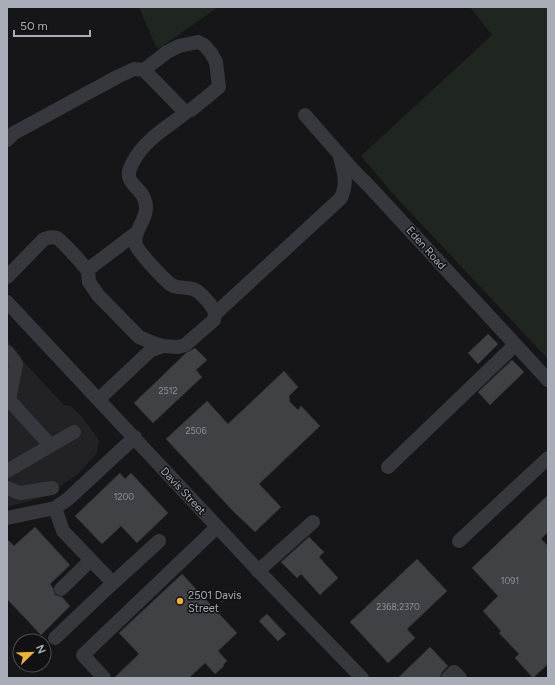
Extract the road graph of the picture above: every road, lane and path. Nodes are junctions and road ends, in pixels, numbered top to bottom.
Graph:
1 (144, 70) junction
2 (188, 111) junction
3 (305, 115) dead end
4 (7, 140) edge
5 (340, 155) junction
6 (136, 233) junction
7 (88, 271) junction
8 (7, 277) edge
9 (7, 302) edge
10 (215, 314) junction
11 (515, 345) junction
12 (163, 346) junction
13 (7, 352) edge
14 (548, 380) edge
15 (99, 399) junction
16 (8, 401) edge
17 (74, 432) dead end
18 (135, 437) junction
19 (50, 445) junction
20 (548, 458) edge
21 (388, 467) dead end
22 (7, 471) edge
23 (7, 488) edge
24 (52, 488) dead end
25 (55, 508) junction
26 (7, 518) edge
27 (312, 522) dead end
28 (217, 527) junction
29 (159, 541) dead end
30 (459, 541) dead end
31 (91, 560) junction
32 (258, 571) junction
33 (114, 583) junction
34 (61, 589) dead end
35 (55, 638) dead end
36 (104, 678) edge
37 (362, 678) edge
38 (448, 678) edge
39 (460, 678) edge

1 - 2 street
1 - 2 street
1 - 4 street
2 - 6 street
3 - 5 street, Eden Road
5 - 10 street
5 - 11 street, Eden Road
6 - 7 street
6 - 10 street
7 - 8 street
7 - 12 street
9 - 15 street, Davis Street
10 - 12 street
11 - 14 street, Eden Road
11 - 21 street
12 - 15 street
13 - 16 street
15 - 18 street, Davis Street
16 - 19 street
17 - 19 street
18 - 25 street
18 - 28 street, Davis Street
19 - 22 street
20 - 30 street
23 - 24 street
25 - 26 street
25 - 31 street
27 - 32 street
28 - 32 street, Davis Street
28 - 36 street
29 - 33 street
31 - 33 street
31 - 34 street
32 - 37 street, Davis Street
33 - 35 street
38 - 39 street

